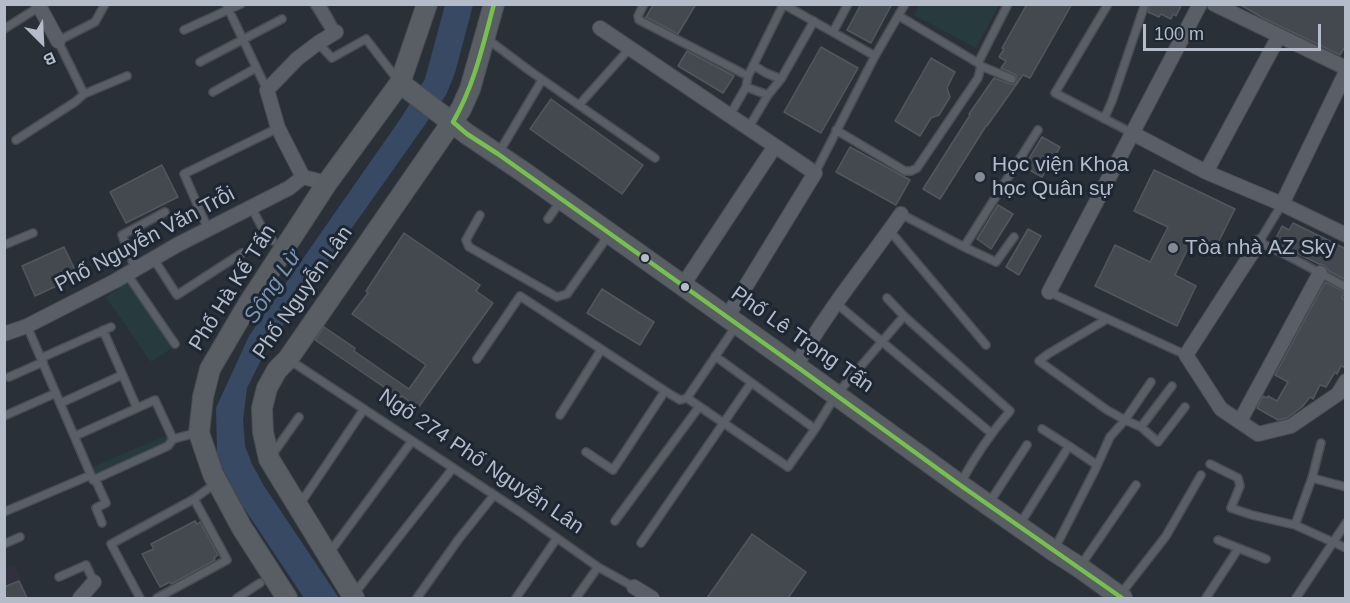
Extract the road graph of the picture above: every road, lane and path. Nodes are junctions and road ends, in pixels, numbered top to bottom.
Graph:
1 (105, 4) edge
2 (241, 4) edge
3 (314, 4) edge
4 (321, 4) edge
5 (427, 4) edge
6 (494, 4) edge
7 (644, 4) edge
8 (848, 4) edge
9 (905, 4) edge
10 (1008, 4) edge
11 (1108, 4) edge
12 (1145, 4) edge
13 (1200, 4) edge
14 (1214, 4) edge
15 (783, 5) edge
16 (38, 6) edge
17 (227, 7) edge
18 (899, 16) junction
19 (282, 20) dead end
20 (814, 21) junction
21 (600, 28) dead end
22 (4, 29) edge
23 (184, 30) dead end
24 (833, 32) junction
25 (334, 33) junction
26 (1279, 36) junction
27 (485, 37) junction
28 (242, 39) junction
29 (58, 41) junction
30 (318, 43) junction
31 (630, 48) junction
32 (875, 56) junction
33 (200, 62) dead end
34 (753, 64) junction
35 (980, 64) junction
36 (256, 68) junction
37 (1346, 70) edge
38 (127, 76) dead end
39 (748, 76) junction
40 (781, 78) junction
41 (1012, 79) dead end
42 (542, 80) junction
43 (405, 87) junction
44 (746, 87) junction
45 (267, 90) junction
46 (213, 92) dead end
47 (84, 94) junction
48 (768, 95) junction
49 (579, 105) junction
50 (730, 115) junction
51 (447, 118) junction
52 (1104, 118) junction
53 (749, 127) junction
54 (278, 129) junction
55 (836, 130) junction
56 (1038, 130) dead end
57 (1131, 133) junction
58 (16, 140) dead end
59 (775, 146) junction
60 (498, 154) junction
61 (655, 158) dead end
62 (1206, 172) junction
63 (814, 173) junction
64 (303, 177) junction
65 (327, 183) junction
66 (562, 200) junction
67 (1282, 204) junction
68 (251, 207) junction
69 (165, 212) dead end
70 (901, 214) joint
71 (480, 215) dead end
72 (548, 219) dead end
73 (208, 229) junction
74 (890, 231) junction
75 (33, 233) dead end
76 (609, 234) junction
77 (1346, 235) edge
78 (1014, 237) dead end
79 (273, 241) dead end
80 (1259, 242) junction
81 (4, 245) edge
82 (964, 246) junction
83 (242, 253) dead end
84 (153, 258) junction
85 (131, 271) junction
86 (1320, 273) junction
87 (683, 285) junction
88 (1346, 287) edge
89 (1049, 292) joint
90 (887, 298) dead end
91 (837, 304) junction
92 (904, 316) junction
93 (1107, 319) junction
94 (733, 320) junction
95 (27, 326) junction
96 (111, 327) dead end
97 (103, 330) junction
98 (4, 334) edge
99 (882, 343) junction
100 (175, 344) dead end
101 (986, 345) dead end
102 (601, 350) junction
103 (1186, 355) junction
104 (715, 356) junction
105 (288, 359) junction
106 (477, 359) dead end
107 (42, 360) junction
108 (796, 366) junction
109 (122, 375) junction
110 (9, 378) dead end
111 (1346, 381) edge
112 (1150, 382) dead end
113 (752, 383) junction
114 (1172, 386) dead end
115 (665, 391) junction
116 (57, 393) junction
117 (836, 395) junction
118 (1342, 397) edge
119 (687, 398) junction
120 (61, 403) junction
121 (699, 407) junction
122 (1185, 407) dead end
123 (137, 408) junction
124 (364, 409) junction
125 (560, 415) dead end
126 (4, 416) edge
127 (299, 417) dead end
128 (1125, 420) junction
129 (1240, 421) junction
130 (723, 423) junction
131 (1141, 427) junction
132 (815, 429) junction
133 (1042, 429) dead end
134 (199, 433) junction
135 (991, 433) junction
136 (75, 436) junction
137 (173, 440) junction
138 (412, 441) junction
139 (1322, 443) dead end
140 (1027, 445) dead end
141 (1069, 446) junction
142 (586, 452) dead end
143 (269, 459) junction
144 (1210, 464) dead end
145 (1097, 465) junction
146 (453, 468) junction
147 (1201, 476) dead end
148 (93, 477) junction
149 (1312, 478) junction
150 (217, 482) junction
151 (960, 485) junction
152 (1136, 485) dead end
153 (1346, 487) edge
154 (494, 495) junction
155 (194, 499) junction
156 (988, 504) junction
157 (298, 507) junction
158 (4, 512) edge
159 (615, 521) dead end
160 (102, 523) dead end
161 (1345, 524) edge
162 (1295, 525) junction
163 (1018, 526) junction
164 (20, 537) dead end
165 (557, 538) junction
166 (1218, 540) dead end
167 (641, 543) dead end
168 (1332, 543) junction
169 (4, 544) edge
170 (1346, 548) edge
171 (1238, 549) junction
172 (1054, 551) junction
173 (328, 555) junction
174 (1266, 559) dead end
175 (598, 567) junction
176 (1079, 567) junction
177 (58, 577) dead end
178 (94, 582) joint
179 (260, 584) dead end
180 (634, 587) joint
181 (353, 597) edge
182 (1121, 597) edge
183 (80, 598) edge
184 (140, 598) edge
185 (157, 598) edge
186 (237, 598) edge
187 (287, 598) edge
188 (417, 598) edge
189 (516, 598) edge
190 (576, 598) edge
191 (652, 598) edge
192 (1206, 598) edge
193 (1296, 598) edge

1 - 29 lane
2 - 17 lane
3 - 25 lane
4 - 25 lane
5 - 43 street, Phố Hà Kế Tấn
6 - 27 street, Phố Nguyễn Lân
7 - 39 lane
8 - 24 lane
9 - 18 lane
10 - 35 lane
11 - 52 lane
12 - 52 lane
13 - 57 street
14 - 26 street
15 - 20 lane
15 - 34 lane
16 - 22 lane
16 - 29 street
17 - 23 lane
17 - 28 lane
18 - 32 lane
18 - 35 lane
19 - 28 lane
20 - 24 lane
20 - 40 lane
21 - 31 street
24 - 32 lane
25 - 30 street
26 - 37 street
26 - 62 street
27 - 42 lane
27 - 51 street, Phố Nguyễn Lân
28 - 33 lane
28 - 36 lane
29 - 47 lane
30 - 43 lane
30 - 45 street
31 - 49 lane
31 - 50 street
32 - 55 lane
34 - 39 lane
34 - 40 lane
35 - 41 lane
35 - 55 lane
36 - 45 lane
36 - 46 lane
37 - 67 street
38 - 47 lane
39 - 44 lane
40 - 48 lane
42 - 49 lane
42 - 60 lane
43 - 51 street, Phố Lê Trọng Tấn
43 - 65 street, Phố Hà Kế Tấn
44 - 48 lane
44 - 50 lane
45 - 54 street
47 - 58 lane
48 - 53 lane
49 - 61 lane
50 - 53 street
51 - 60 street, Phố Lê Trọng Tấn
51 - 105 street, Phố Nguyễn Lân
52 - 57 lane
53 - 59 street
54 - 64 street
54 - 73 lane
55 - 63 lane
56 - 82 lane
57 - 62 street
57 - 89 street
59 - 63 street
59 - 87 street
60 - 66 street, Phố Lê Trọng Tấn
62 - 67 street
63 - 94 street
64 - 65 street
64 - 68 street, Phố Nguyễn Văn Trỗi
65 - 134 street, Phố Hà Kế Tấn
66 - 72 lane
66 - 76 street, Phố Lê Trọng Tấn
67 - 77 street
67 - 80 lane
68 - 73 street, Phố Nguyễn Văn Trỗi
68 - 79 lane
69 - 85 lane
70 - 74 street
70 - 82 lane
71 - 76 lane
73 - 84 street, Phố Nguyễn Văn Trỗi
74 - 91 street
74 - 101 lane
75 - 81 lane
76 - 87 street, Phố Lê Trọng Tấn
78 - 82 lane
80 - 86 lane
80 - 103 street
83 - 84 lane
84 - 85 street, Phố Nguyễn Văn Trỗi
85 - 95 street, Phố Nguyễn Văn Trỗi
85 - 100 lane
86 - 88 lane
86 - 129 street
87 - 94 street, Phố Lê Trọng Tấn
89 - 93 lane
90 - 92 lane
91 - 99 lane
91 - 108 street
92 - 99 lane
92 - 135 lane
93 - 103 lane
93 - 128 lane
94 - 104 lane
94 - 108 street, Phố Lê Trọng Tấn
95 - 98 street, Phố Nguyễn Văn Trỗi
95 - 107 lane
96 - 97 lane
97 - 107 lane
97 - 109 lane
99 - 117 lane
99 - 135 lane
102 - 106 lane
102 - 115 lane
102 - 125 lane
103 - 129 street
104 - 113 lane
104 - 119 lane
105 - 124 lane, Ngõ 274 Phố Nguyễn Lân
105 - 143 street, Phố Nguyễn Lân
107 - 110 lane
107 - 116 lane
108 - 117 street, Phố Lê Trọng Tấn
109 - 120 lane
109 - 123 lane
111 - 118 street
112 - 128 lane
113 - 130 lane
113 - 132 lane
114 - 131 lane
115 - 119 lane
115 - 142 lane
116 - 120 lane
116 - 126 lane
117 - 132 lane
117 - 151 street, Phố Lê Trọng Tấn
118 - 129 street
119 - 121 lane
120 - 136 lane
121 - 130 lane
121 - 159 lane
122 - 131 lane
123 - 136 lane
123 - 137 lane
124 - 138 lane, Ngõ 274 Phố Nguyễn Lân
124 - 157 lane
127 - 143 lane
128 - 131 lane
128 - 145 lane
130 - 132 lane
130 - 167 lane
133 - 141 lane
134 - 137 lane
134 - 150 street, Phố Hà Kế Tấn
135 - 151 lane
136 - 148 lane
137 - 148 lane
138 - 146 lane, Ngõ 274 Phố Nguyễn Lân
138 - 173 lane
139 - 149 lane
140 - 156 lane
141 - 145 lane
141 - 163 lane
143 - 157 street, Phố Nguyễn Lân
144 - 162 lane
145 - 172 lane
146 - 154 lane, Ngõ 274 Phố Nguyễn Lân
146 - 181 lane
147 - 182 lane
148 - 158 lane
148 - 160 lane
149 - 153 lane
149 - 162 lane
150 - 155 lane
150 - 187 street, Phố Hà Kế Tấn
151 - 156 street, Phố Lê Trọng Tấn
152 - 176 lane
154 - 165 lane, Ngõ 274 Phố Nguyễn Lân
154 - 188 lane
155 - 184 lane
155 - 185 lane
156 - 163 street, Phố Lê Trọng Tấn
157 - 173 street, Phố Nguyễn Lân
161 - 168 lane
162 - 168 lane
163 - 172 street, Phố Lê Trọng Tấn
164 - 169 lane
165 - 175 lane, Ngõ 274 Phố Nguyễn Lân
165 - 189 lane
166 - 171 lane
168 - 170 lane
168 - 193 lane
171 - 174 lane
171 - 192 lane
172 - 176 street, Phố Lê Trọng Tấn
173 - 181 street, Phố Nguyễn Lân
175 - 180 lane, Ngõ 274 Phố Nguyễn Lân
175 - 190 lane
176 - 182 street, Phố Lê Trọng Tấn
177 - 178 lane
178 - 183 street
179 - 186 lane
180 - 191 street, Ngõ 274 Phố Nguyễn Lân

